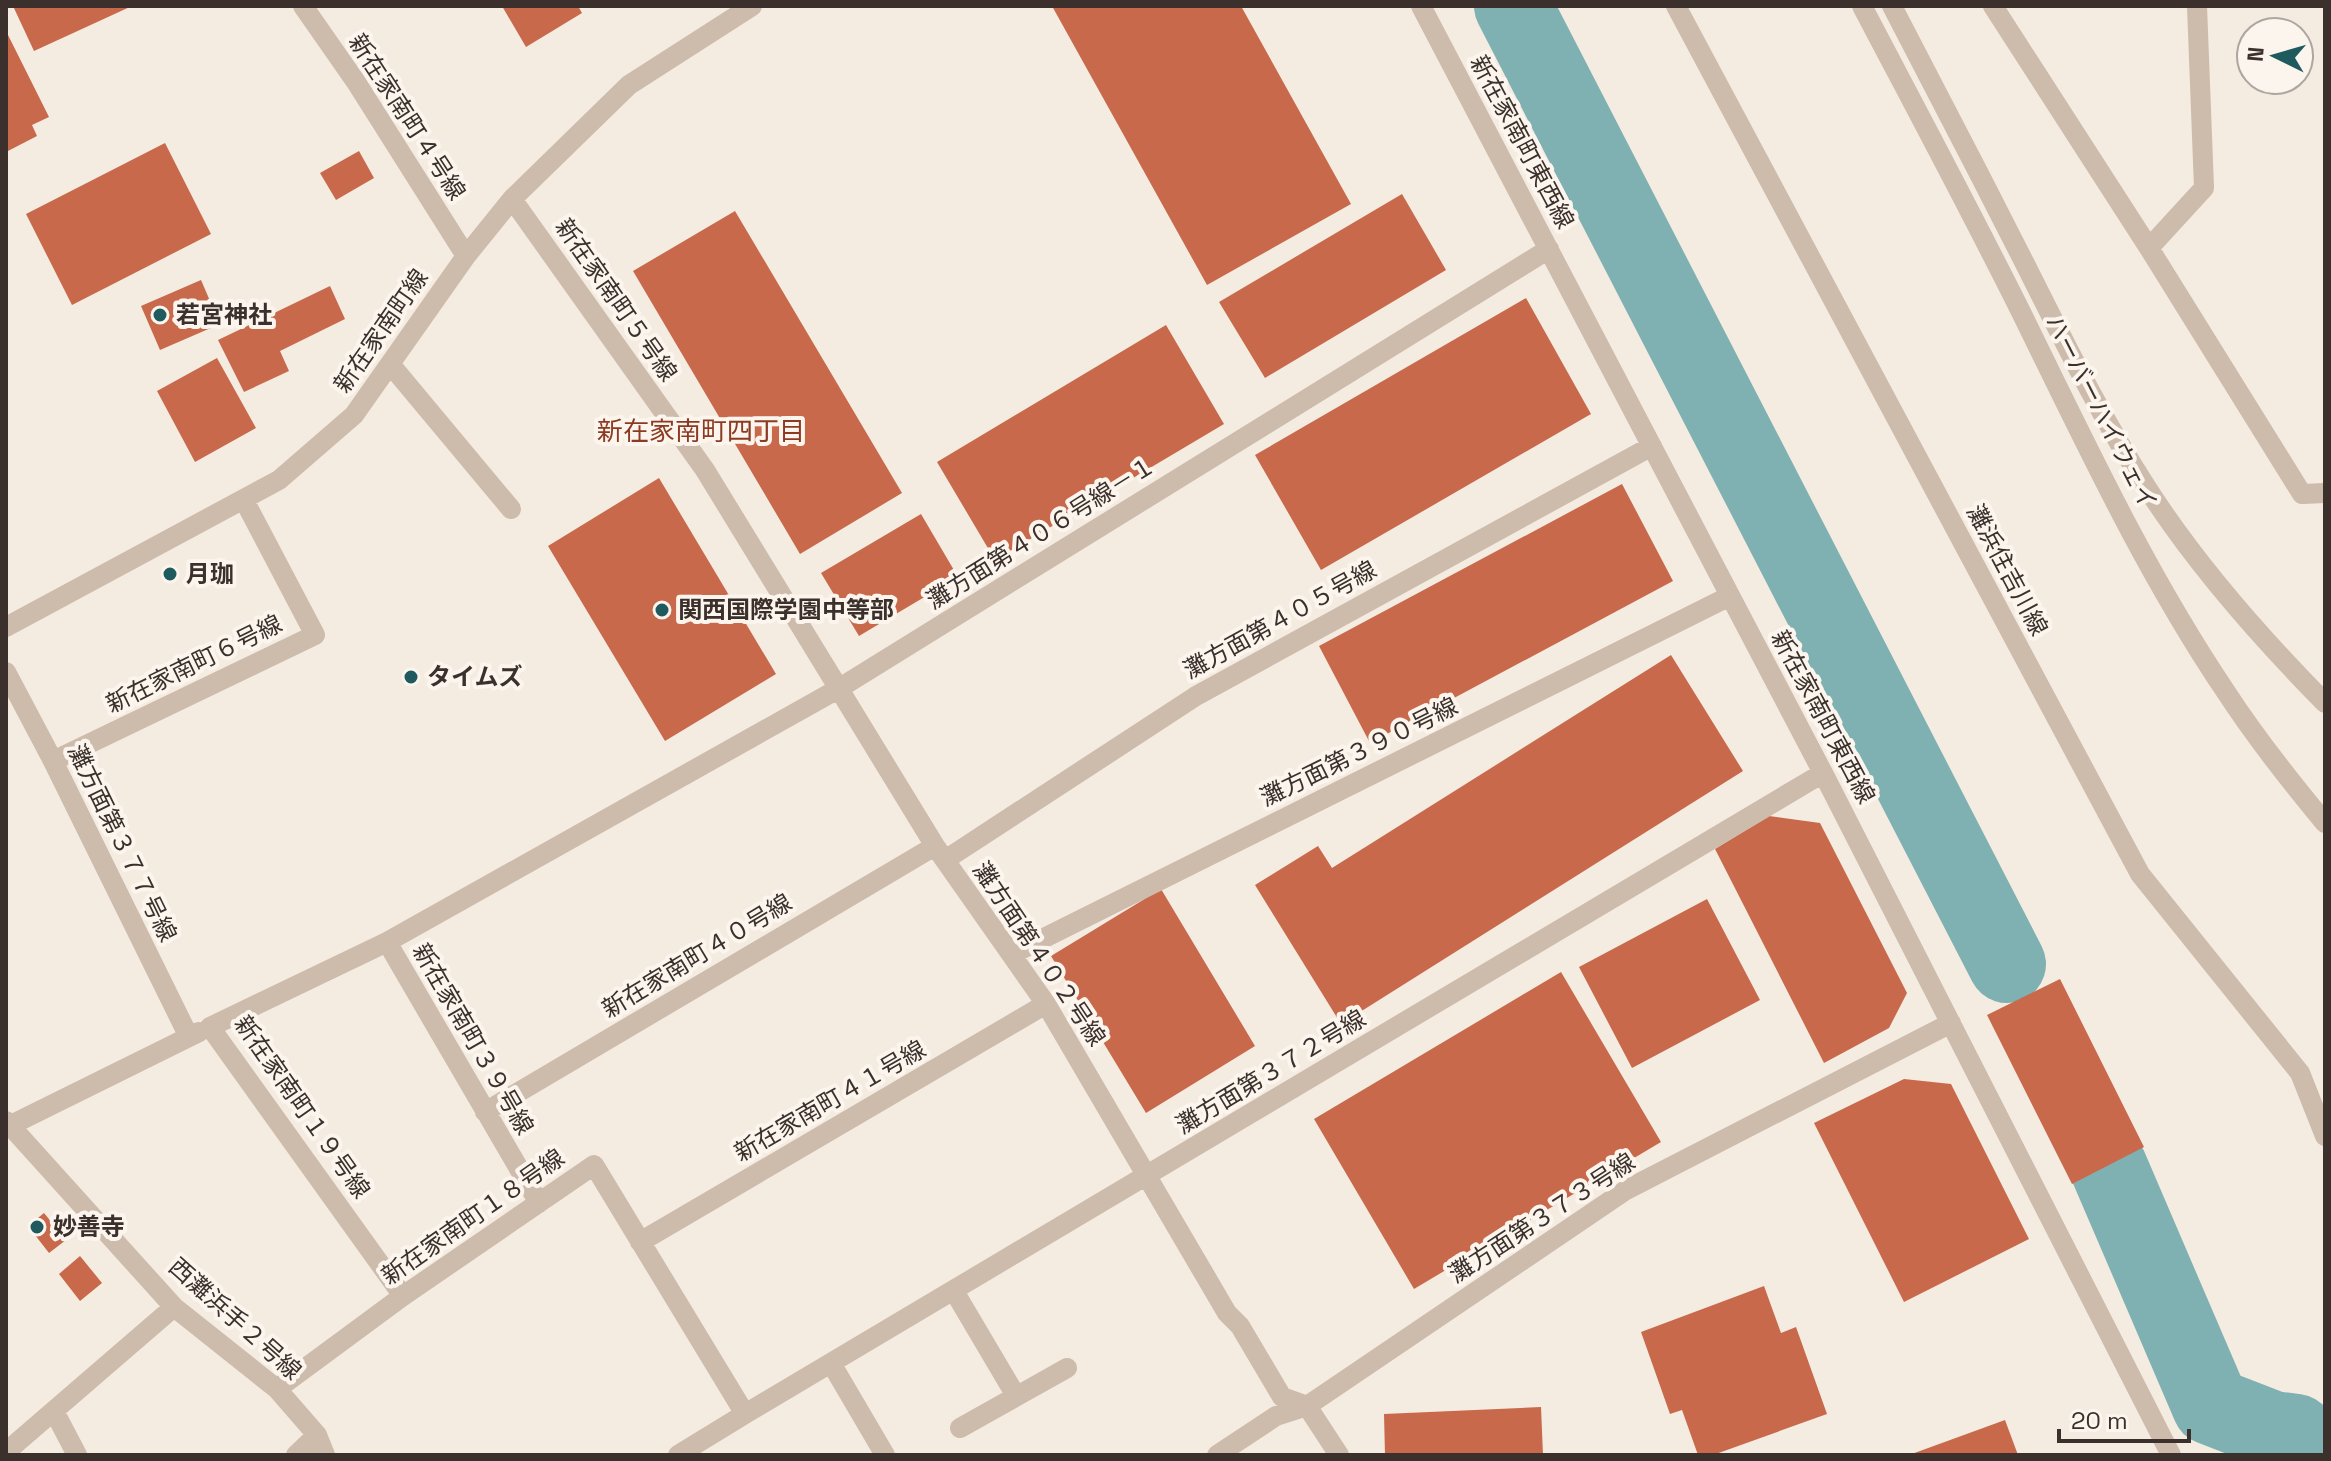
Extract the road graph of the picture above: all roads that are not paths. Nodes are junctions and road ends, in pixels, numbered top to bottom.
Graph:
1 (303, 6) edge
2 (752, 6) edge
3 (1421, 6) edge
4 (1676, 6) edge
5 (1862, 6) edge
6 (1892, 6) edge
7 (1993, 6) edge
8 (2197, 6) edge
9 (512, 199) junction
10 (2149, 248) junction
11 (1549, 249) junction
12 (466, 256) junction
13 (390, 364) junction
14 (1652, 446) junction
15 (705, 470) joint
16 (2325, 493) edge
17 (244, 500) junction
18 (511, 509) dead end
19 (1730, 596) junction
20 (6, 627) edge
21 (6, 672) edge
22 (838, 689) junction
23 (2325, 703) edge
24 (53, 761) junction
25 (1823, 773) junction
26 (2325, 823) edge
27 (940, 853) junction
28 (387, 942) junction
29 (1012, 954) junction
30 (1046, 1004) junction
31 (1951, 1023) junction
32 (210, 1027) junction
33 (189, 1037) junction
34 (485, 1112) junction
35 (8, 1123) edge
36 (2325, 1136) edge
37 (1148, 1176) junction
38 (539, 1203) junction
39 (640, 1242) junction
40 (954, 1291) junction
41 (403, 1296) junction
42 (174, 1307) junction
43 (831, 1363) junction
44 (1067, 1368) dead end
45 (277, 1389) junction
46 (1016, 1396) junction
47 (1307, 1406) junction
48 (54, 1411) junction
49 (745, 1414) junction
50 (960, 1428) dead end
51 (317, 1435) junction
52 (6, 1452) edge
53 (77, 1455) edge
54 (296, 1455) edge
55 (325, 1455) edge
56 (678, 1455) edge
57 (885, 1455) edge
58 (1217, 1455) edge
59 (1339, 1455) edge
60 (2171, 1455) edge

1 - 12 street, 新在家南町４号線
2 - 9 street, 新在家南町線
3 - 11 street, 新在家南町東西線
4 - 36 street, 灘浜住吉川線
5 - 26 street, ハーバーハイウェイ
6 - 23 street, ハーバーハイウェイ
7 - 10 street
8 - 10 street
9 - 12 street, 新在家南町線
9 - 15 street, 新在家南町５号線
10 - 16 street
11 - 14 street, 新在家南町東西線
11 - 22 street, 灘方面第４０６号線－１
12 - 13 street, 新在家南町線
13 - 17 street, 新在家南町線
13 - 18 street
14 - 19 street, 新在家南町東西線
14 - 27 street, 灘方面第４０５号線
15 - 22 street, 灘方面第４０２号線
17 - 20 street, 新在家南町線
17 - 24 street, 新在家南町６号線
19 - 25 street, 新在家南町東西線
19 - 29 street, 灘方面第３９０号線
21 - 24 street, 灘方面第３７７号線
22 - 27 street, 灘方面第４０２号線
22 - 28 street, 灘方面第４０６号線－１
24 - 33 street, 灘方面第３７７号線
25 - 31 street, 新在家南町東西線
25 - 37 street, 灘方面第３７２号線
27 - 29 street, 灘方面第４０２号線
27 - 34 street, 新在家南町４０号線
28 - 32 street, 新在家南町１９号線
28 - 34 street, 新在家南町３９号線
29 - 30 street, 灘方面第４０２号線
30 - 37 street, 灘方面第４０２号線
30 - 39 street, 新在家南町４１号線
31 - 47 street, 灘方面第３７３号線
31 - 60 street, 新在家南町東西線
32 - 33 street
32 - 41 street, 新在家南町１９号線
33 - 35 street
34 - 38 street, 新在家南町３９号線
35 - 42 street, 西灘浜手２号線
37 - 40 street, 灘方面第３７２号線
37 - 47 street, 灘方面第４０２号線
38 - 39 street, 新在家南町１８号線
38 - 41 street, 新在家南町１８号線
39 - 49 street, 新在家南町１８号線
40 - 43 street, 灘方面第３７２号線
40 - 46 street
41 - 45 street, 新在家南町１８号線
42 - 45 street, 西灘浜手２号線
42 - 48 street
43 - 49 street, 灘方面第３７２号線
43 - 57 street
44 - 46 street
45 - 51 street, 西灘浜手２号線
46 - 50 street
47 - 58 street, 灘方面第３７３号線
47 - 59 street, 灘方面第４０２号線
48 - 52 street
48 - 53 street
49 - 56 street
51 - 54 street
51 - 55 street, 西灘浜手２号線

